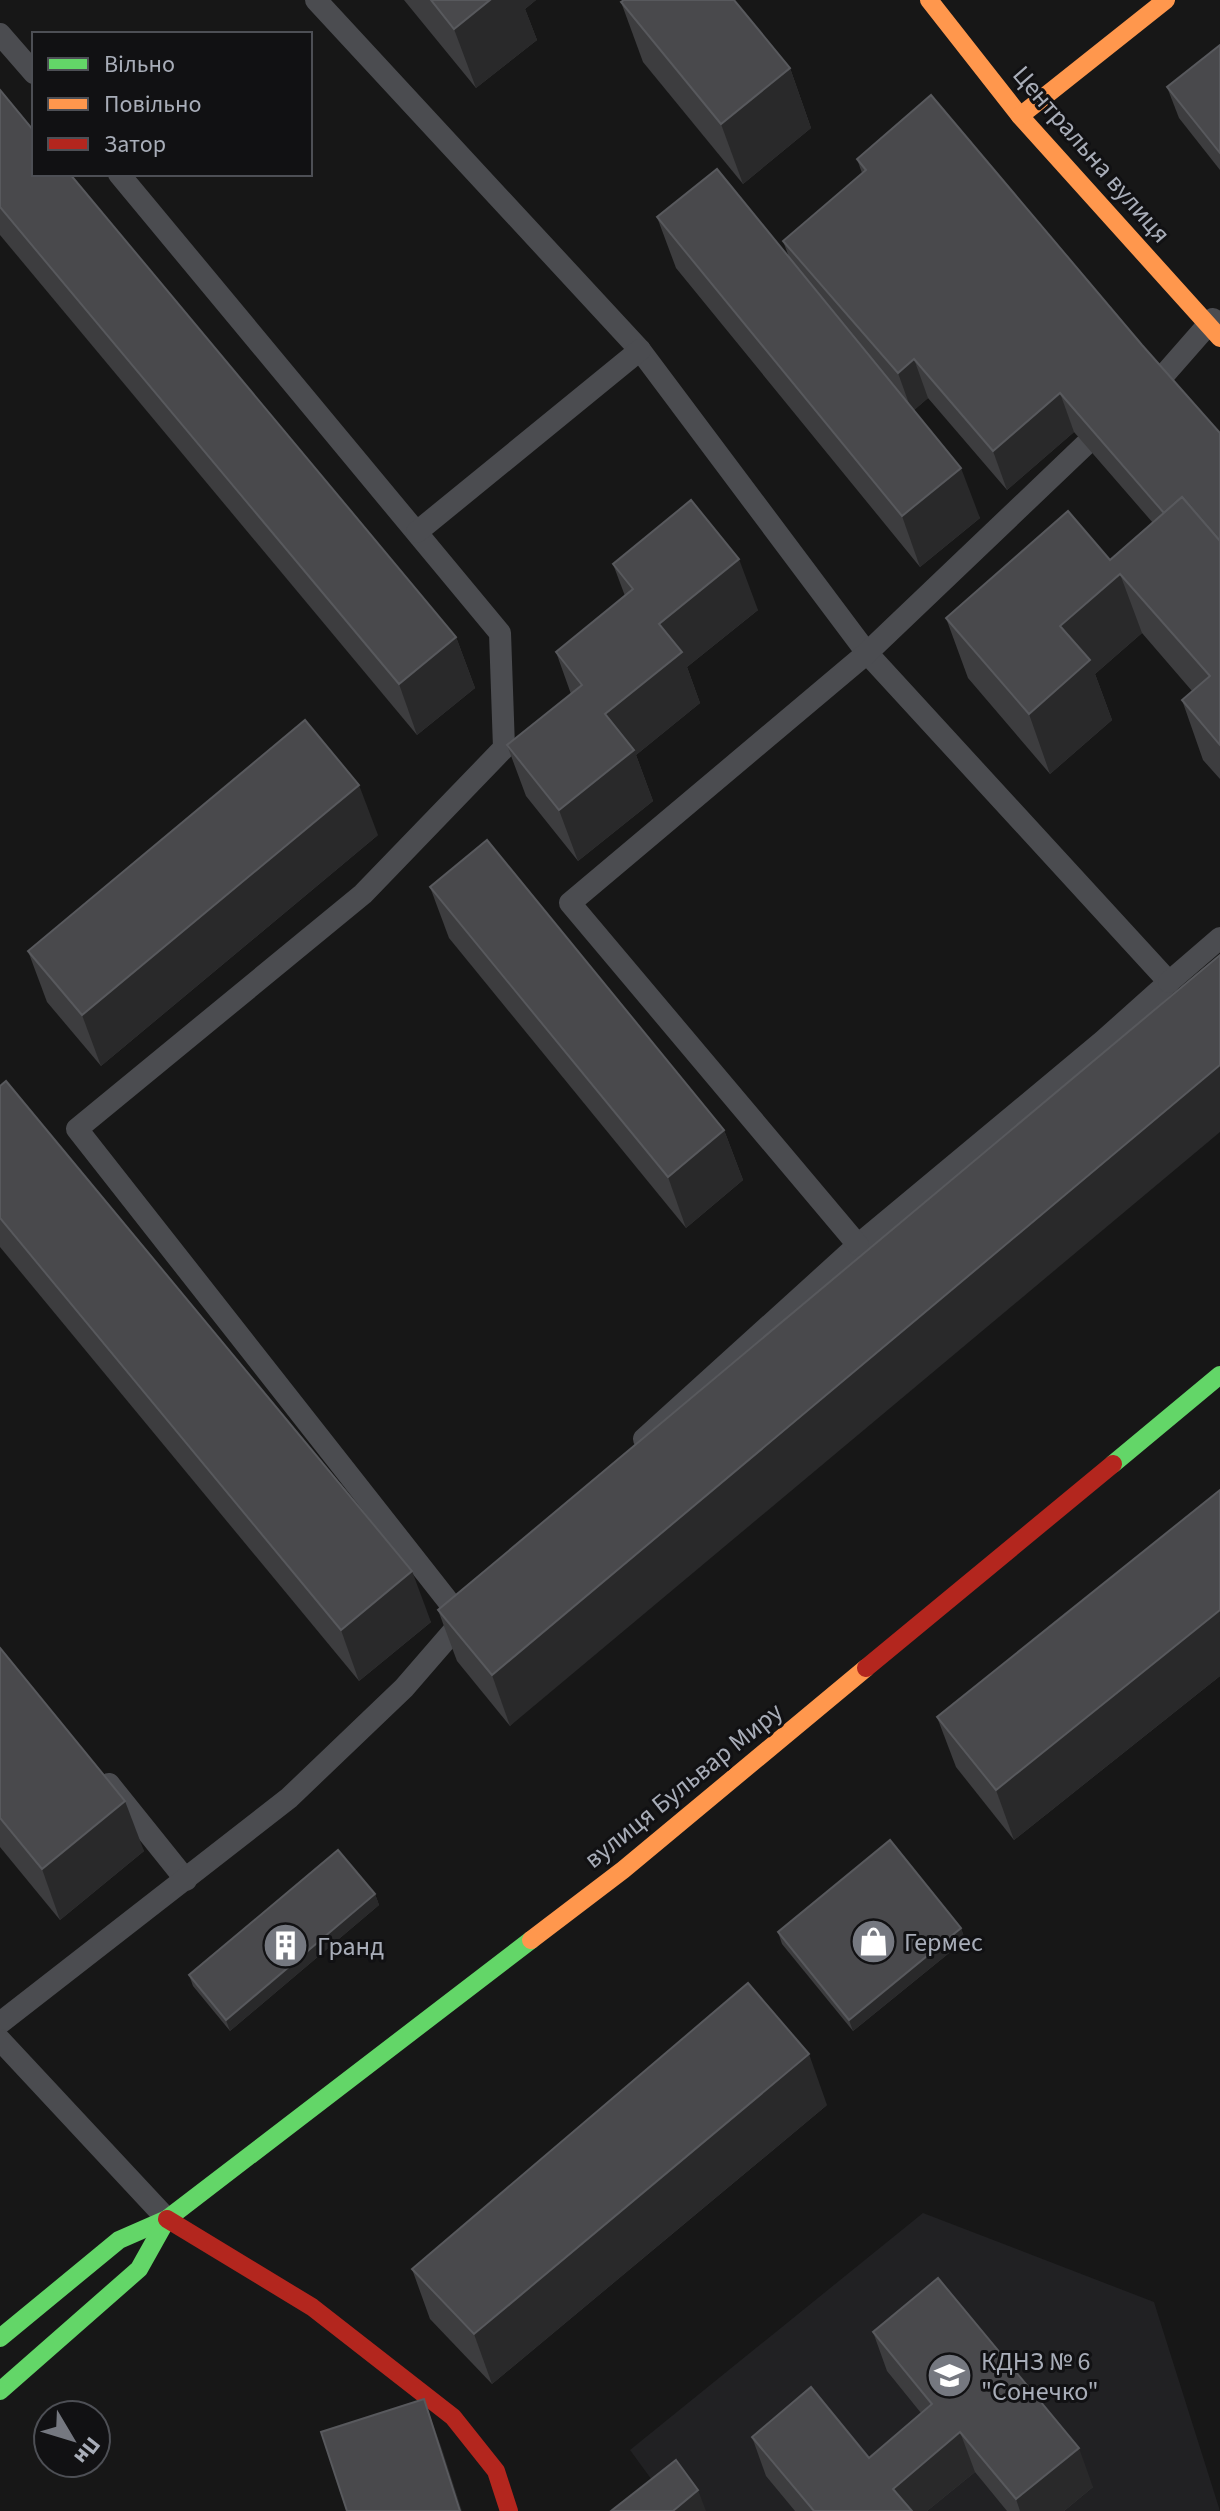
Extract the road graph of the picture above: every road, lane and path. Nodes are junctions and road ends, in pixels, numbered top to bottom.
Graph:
1 (316, 0) edge
2 (929, 0) edge
3 (1166, 0) edge
4 (0, 34) edge
5 (32, 71) edge
6 (1020, 116) junction
7 (121, 176) edge
8 (1216, 325) edge
9 (640, 350) junction
10 (1156, 384) edge
11 (1085, 445) edge
12 (417, 532) junction
13 (867, 653) junction
14 (1220, 938) edge
15 (1169, 982) junction
16 (858, 1245) junction
17 (1220, 1375) edge
18 (633, 1449) edge
19 (98, 1771) edge
20 (186, 1880) junction
21 (0, 2023) edge
22 (0, 2040) edge
23 (167, 2219) junction
24 (0, 2338) edge
25 (0, 2391) edge
26 (509, 2511) edge

1 - 9 lane
2 - 6 street, Центральна вулиця
3 - 6 street
4 - 5 lane
6 - 8 street, Центральна вулиця
7 - 12 lane
8 - 10 lane
9 - 12 lane
9 - 13 lane
11 - 13 lane
12 - 20 lane
13 - 15 lane
13 - 16 lane
14 - 15 lane
15 - 16 lane
16 - 18 lane
17 - 23 street, вулиця Бульвар Миру
19 - 20 lane
20 - 21 lane
22 - 23 lane
23 - 24 street, вулиця Бульвар Миру
23 - 25 street, вулиця Бульвар Миру
23 - 26 street

